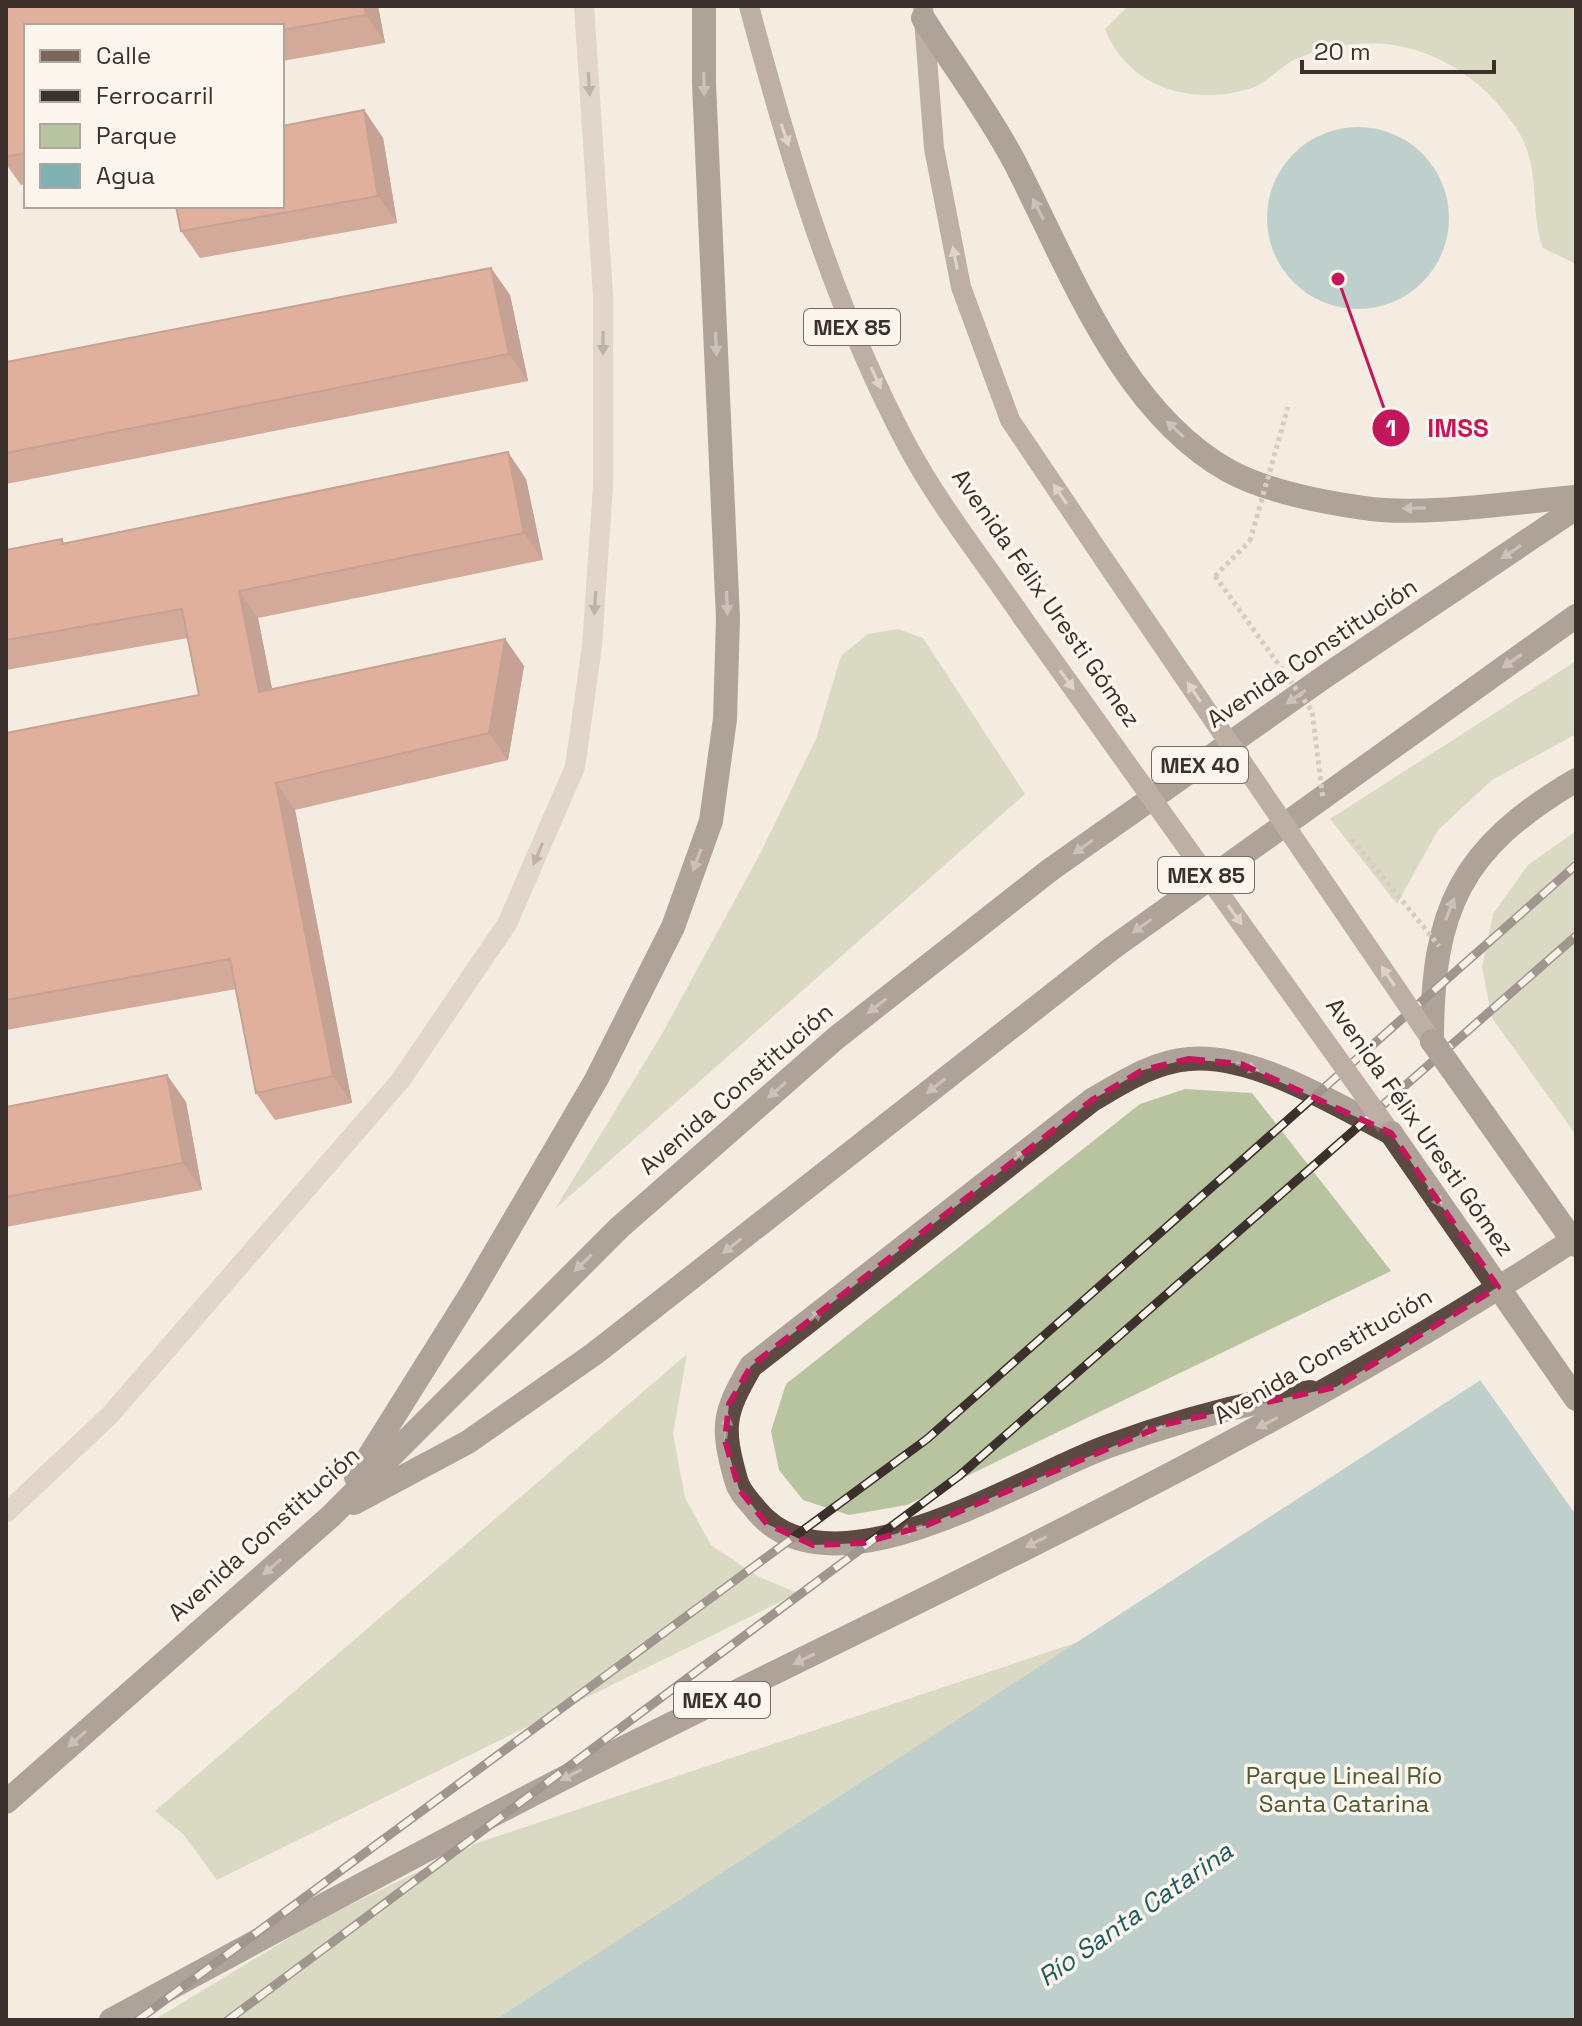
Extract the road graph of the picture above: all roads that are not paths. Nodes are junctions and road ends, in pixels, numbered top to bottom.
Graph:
1 (584, 6) edge
2 (704, 6) edge
3 (749, 6) edge
4 (923, 12) edge
5 (1576, 497) edge
6 (1576, 508) edge
7 (1576, 616) edge
8 (1576, 780) edge
9 (1432, 1041) junction
10 (1391, 1133) junction
11 (1576, 1238) edge
12 (1576, 1245) edge
13 (1336, 1387) junction
14 (1576, 1399) edge
15 (6, 1513) edge
16 (331, 1516) junction
17 (6, 1802) edge
18 (111, 2020) edge

1 -> 15 street
2 -> 16 highway
3 -> 10 main road, Avenida Félix Uresti Gómez / MEX 85, bridge
5 -> 4 highway
9 -> 4 main road, bridge
6 -> 16 highway, Avenida Constitución / MEX 40
7 -> 16 highway
9 -> 8 highway
9 - 12 highway, bridge
13 -> 10 highway
10 -> 14 highway, Avenida Félix Uresti Gómez / MEX 85, bridge
11 - 13 highway, Avenida Constitución / MEX 40
13 -> 18 highway, Avenida Constitución / MEX 40
16 -> 17 highway, Avenida Constitución / MEX 40

